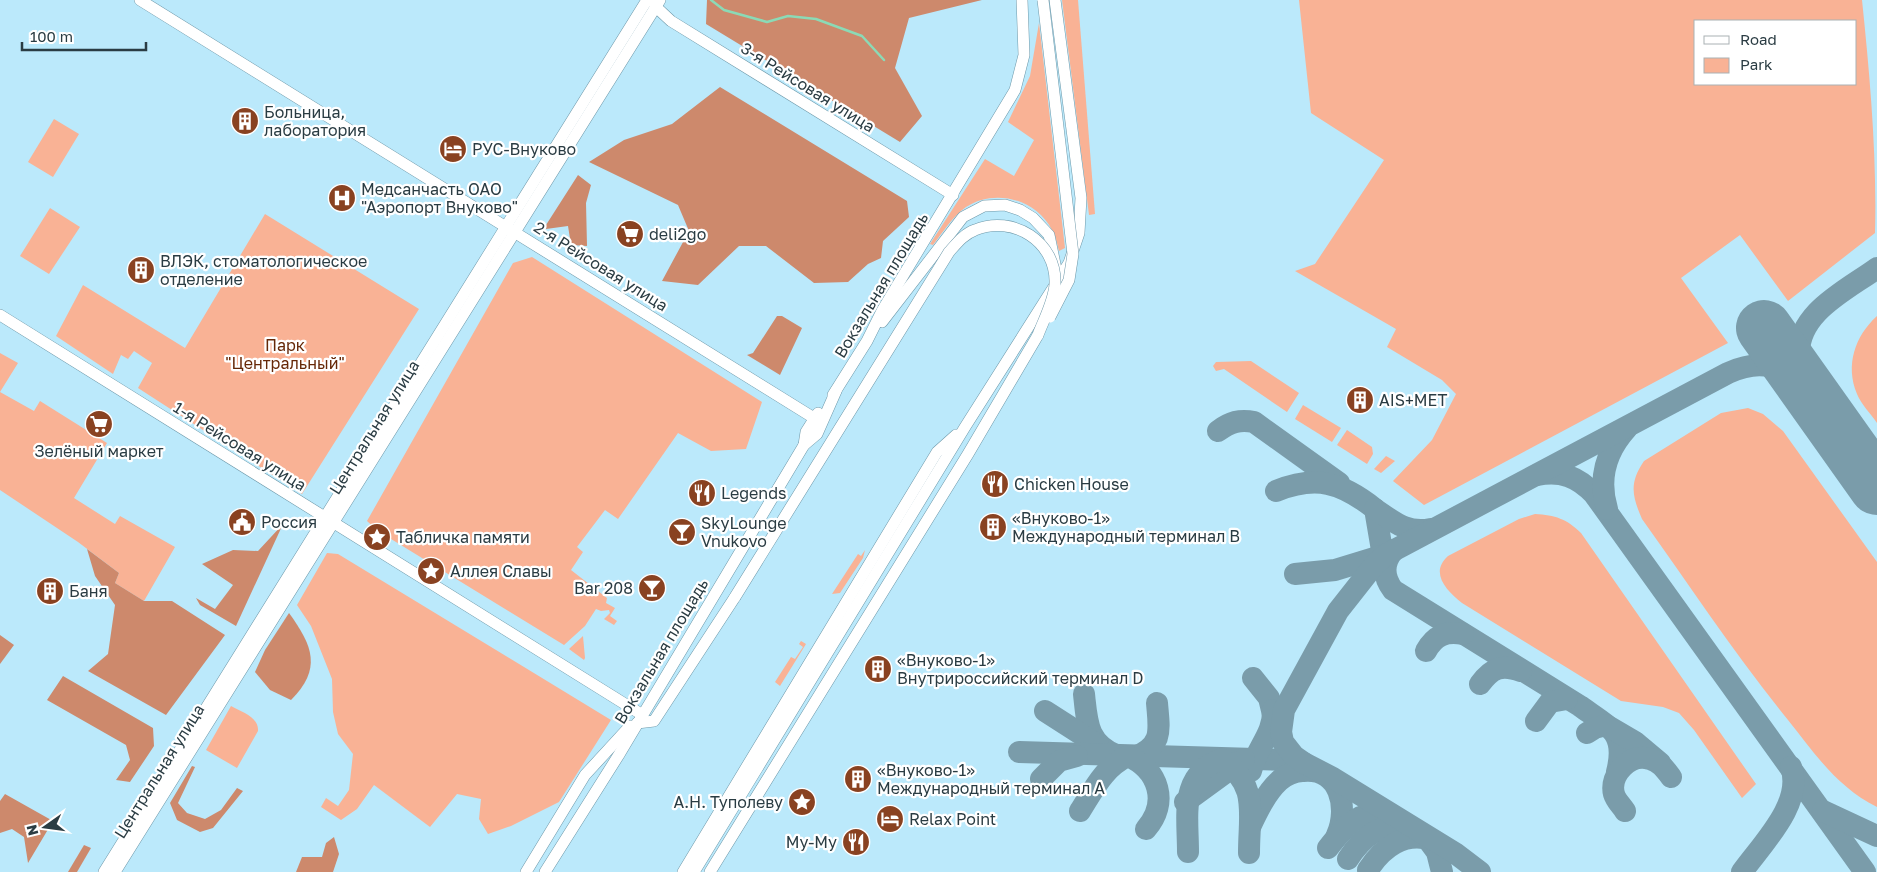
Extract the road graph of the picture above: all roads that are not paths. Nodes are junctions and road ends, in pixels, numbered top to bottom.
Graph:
1 (140, 0) edge
2 (1022, 0) edge
3 (1043, 0) edge
4 (1055, 0) edge
5 (654, 2) edge
6 (953, 195) junction
7 (505, 226) junction
8 (515, 232) junction
9 (1054, 288) junction
10 (0, 315) edge
11 (1038, 335) junction
12 (868, 340) junction
13 (836, 391) junction
14 (814, 418) junction
15 (965, 427) junction
16 (804, 445) junction
17 (328, 520) junction
18 (856, 586) junction
19 (859, 604) junction
20 (639, 719) junction
21 (752, 757) junction
22 (754, 776) junction
23 (104, 872) edge
24 (115, 872) edge
25 (526, 872) edge
26 (545, 872) edge
27 (683, 872) edge
28 (694, 872) edge
29 (710, 872) edge

1 - 7 main road, 2-я Рейсовая улица
2 - 6 main road, Вокзальная площадь
3 - 11 main road, bridge
4 - 9 main road
5 - 6 main road, 3-я Рейсовая улица
5 - 7 main road, Центральная улица
5 - 8 main road, Центральная улица
6 - 12 main road, Вокзальная площадь
7 - 8 main road, 2-я Рейсовая улица
7 - 17 main road, Центральная улица
8 - 14 main road, 2-я Рейсовая улица
8 - 17 main road, Центральная улица
9 - 12 main road
9 - 15 main road
10 - 17 main road, 1-я Рейсовая улица
11 - 20 main road, bridge
11 - 29 main road
12 - 13 main road, Вокзальная площадь
13 - 14 main road, Вокзальная площадь
13 - 16 main road, Вокзальная площадь
14 - 16 main road, Вокзальная площадь
15 - 18 main road
15 - 19 main road
16 - 20 main road, Вокзальная площадь
17 - 20 main road, 1-я Рейсовая улица
17 - 23 main road, Центральная улица
17 - 24 main road, Центральная улица
18 - 19 main road
18 - 21 main road
19 - 22 main road
20 - 25 main road
20 - 26 main road, Вокзальная площадь
21 - 22 main road
21 - 27 main road
22 - 28 main road

